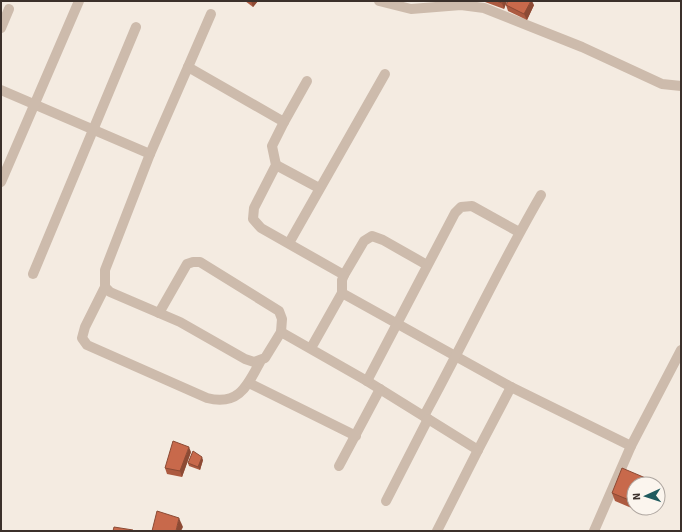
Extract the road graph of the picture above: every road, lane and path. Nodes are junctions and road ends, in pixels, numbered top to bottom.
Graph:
1 (79, 1) edge
2 (379, 1) edge
3 (9, 9) dead end
4 (211, 14) dead end
5 (136, 27) dead end
6 (1, 28) edge
7 (188, 67) junction
8 (385, 74) dead end
9 (307, 81) dead end
10 (681, 86) edge
11 (1, 90) edge
12 (34, 104) junction
13 (284, 122) junction
14 (92, 130) junction
15 (150, 154) junction
16 (276, 165) junction
17 (1, 182) edge
18 (319, 188) junction
19 (541, 195) dead end
20 (519, 232) junction
21 (289, 243) junction
22 (427, 265) junction
23 (33, 274) dead end
24 (344, 275) junction
25 (105, 287) junction
26 (342, 293) junction
27 (159, 313) junction
28 (397, 326) junction
29 (281, 332) junction
30 (311, 348) junction
31 (681, 350) edge
32 (456, 357) junction
33 (260, 362) junction
34 (367, 381) junction
35 (249, 383) junction
36 (511, 387) junction
37 (380, 389) junction
38 (426, 418) junction
39 (356, 436) junction
40 (631, 446) junction
41 (478, 450) junction
42 (339, 466) dead end
43 (386, 501) dead end
44 (437, 531) edge
45 (594, 531) edge

1 - 12 street
2 - 10 street
3 - 6 street
4 - 7 street
5 - 14 street
7 - 13 street
7 - 15 street
8 - 18 street
9 - 13 street
11 - 12 street
12 - 14 street
12 - 17 street
13 - 16 street
14 - 15 street
14 - 23 street
15 - 25 street
16 - 18 street
16 - 21 street
18 - 21 street
19 - 20 street
20 - 22 street
20 - 32 street
21 - 24 street
22 - 24 street
22 - 28 street
24 - 26 street
25 - 27 street
25 - 35 street
26 - 28 street
26 - 30 street
27 - 29 street
27 - 33 street
28 - 32 street
28 - 34 street
29 - 30 street
29 - 33 street
30 - 34 street
31 - 40 street
32 - 36 street
32 - 38 street
33 - 35 street
34 - 37 street
35 - 39 street
36 - 40 street
36 - 41 street
37 - 38 street
37 - 39 street
38 - 41 street
38 - 43 street
39 - 42 street
40 - 45 street
41 - 44 street

